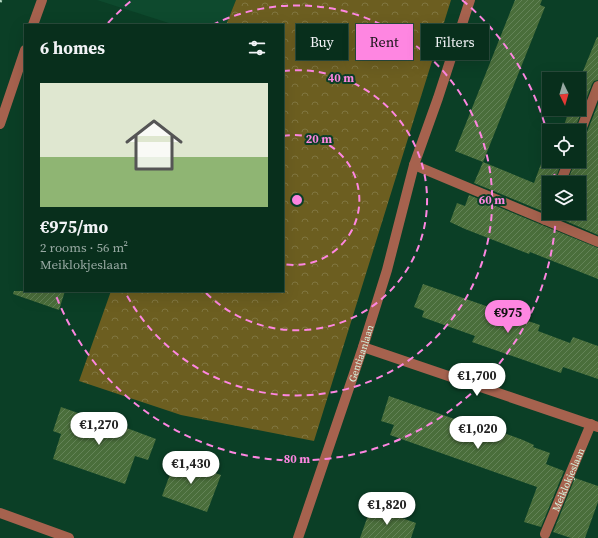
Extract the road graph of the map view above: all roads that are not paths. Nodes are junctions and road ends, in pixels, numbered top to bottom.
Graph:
1 (42, 0) edge
2 (470, 0) edge
3 (34, 24) edge
4 (24, 53) edge
5 (598, 86) edge
6 (0, 124) edge
7 (583, 124) edge
8 (414, 166) junction
9 (542, 213) edge
10 (556, 220) edge
11 (598, 242) edge
12 (363, 347) junction
13 (595, 426) edge
14 (0, 513) edge
15 (546, 534) dead end
16 (69, 538) edge
17 (298, 538) edge

1 - 3 street
2 - 8 street, Gentiaanlaan
4 - 6 street
5 - 7 street
8 - 9 street
8 - 12 street, Gentiaanlaan
10 - 11 street
12 - 13 street, Meiklokjeslaan
12 - 17 street, Gentiaanlaan
13 - 15 street, Meiklokjeslaan
14 - 16 street

